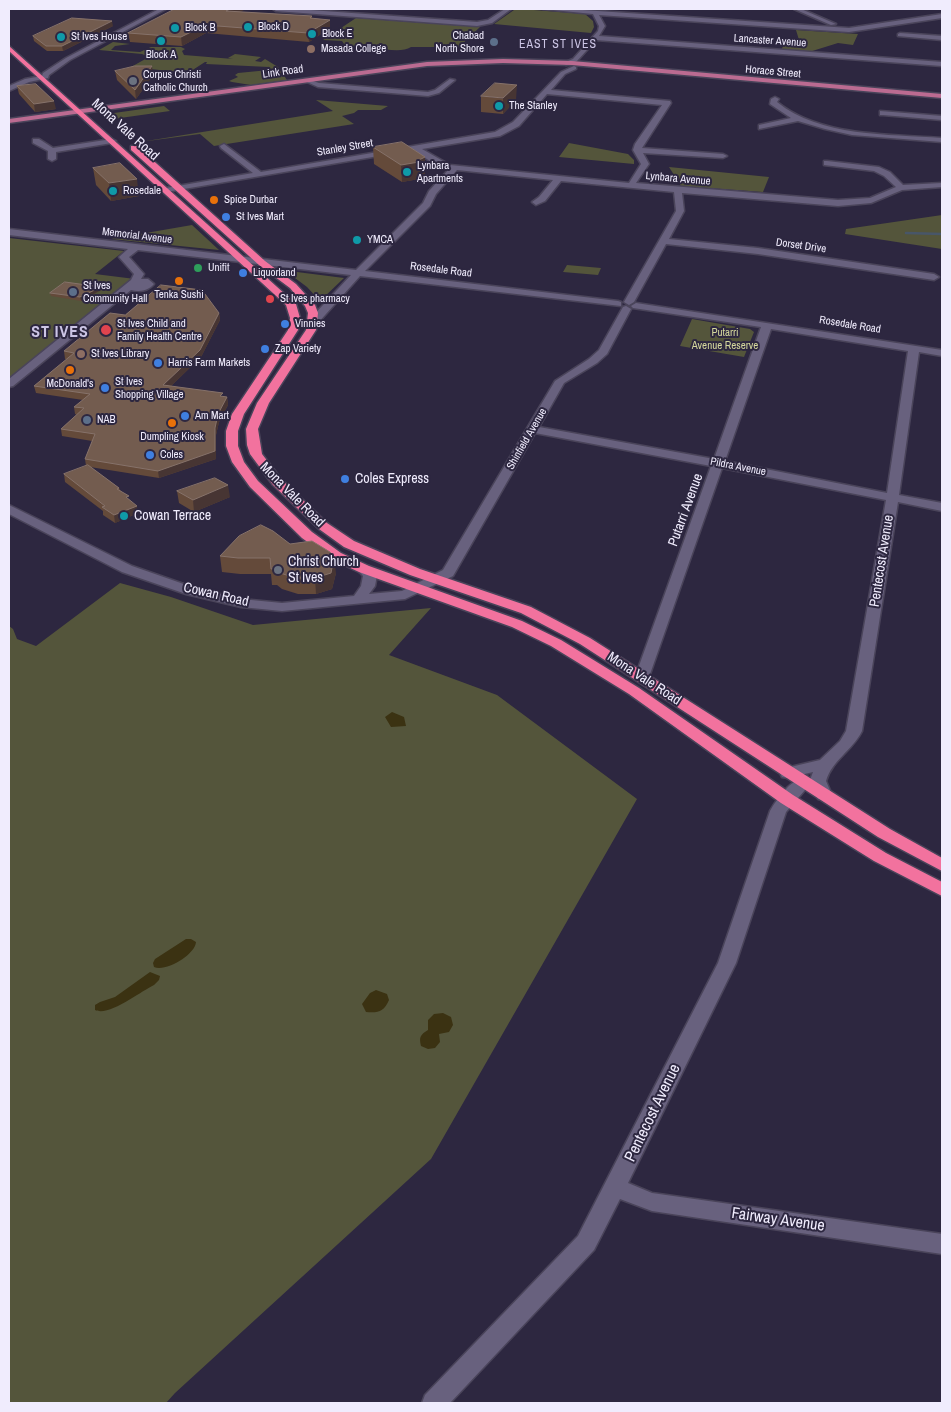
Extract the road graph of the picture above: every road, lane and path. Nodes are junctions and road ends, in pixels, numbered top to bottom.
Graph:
1 (163, 9) edge
2 (276, 9) edge
3 (508, 9) edge
4 (546, 9) edge
5 (797, 9) edge
6 (597, 13) junction
7 (939, 16) edge
8 (849, 30) junction
9 (900, 35) dead end
10 (595, 38) junction
11 (942, 38) edge
12 (9, 48) edge
13 (942, 64) edge
14 (577, 65) junction
15 (563, 67) junction
16 (46, 69) junction
17 (55, 77) dead end
18 (42, 78) junction
19 (452, 80) dead end
20 (310, 82) junction
21 (9, 89) edge
22 (545, 92) junction
23 (942, 96) edge
24 (775, 98) dead end
25 (81, 100) dead end
26 (81, 113) junction
27 (95, 113) junction
28 (883, 113) dead end
29 (942, 118) edge
30 (797, 119) junction
31 (9, 121) edge
32 (9, 126) edge
33 (762, 127) dead end
34 (941, 138) edge
35 (126, 140) dead end
36 (36, 141) dead end
37 (112, 141) junction
38 (224, 146) dead end
39 (415, 148) junction
40 (637, 150) junction
41 (724, 156) dead end
42 (828, 163) dead end
43 (455, 168) junction
44 (259, 174) junction
45 (559, 178) junction
46 (631, 186) junction
47 (942, 186) edge
48 (178, 188) junction
49 (901, 188) junction
50 (166, 190) junction
51 (678, 190) junction
52 (536, 202) dead end
53 (9, 232) edge
54 (664, 241) junction
55 (135, 248) junction
56 (146, 249) junction
57 (243, 260) junction
58 (262, 263) junction
59 (359, 273) junction
60 (934, 277) dead end
61 (131, 287) junction
62 (627, 305) junction
63 (313, 322) junction
64 (767, 325) junction
65 (914, 348) junction
66 (942, 353) edge
67 (9, 384) edge
68 (533, 429) junction
69 (718, 463) junction
70 (892, 498) junction
71 (942, 507) edge
72 (9, 509) edge
73 (364, 569) junction
74 (436, 579) junction
75 (418, 588) junction
76 (358, 600) junction
77 (642, 677) junction
78 (825, 764) junction
79 (788, 773) junction
80 (804, 782) junction
81 (824, 795) junction
82 (787, 799) junction
83 (942, 865) edge
84 (942, 890) edge
85 (615, 1188) junction
86 (942, 1244) edge
87 (434, 1403) edge

1 - 16 street
2 - 3 street
4 - 6 street
5 - 8 street
6 - 8 street
6 - 10 street
7 - 8 street
9 - 11 street
10 - 13 street, Lancaster Avenue
10 - 14 street, Stanley Street
12 - 18 highway, Mona Vale Road
14 - 15 street, Stanley Street
14 - 23 main road, Horace Street
15 - 20 main road, Link Road
15 - 22 street, Stanley Street
15 - 27 main road, Link Road
16 - 17 highway
16 - 18 street
18 - 21 street
18 - 26 highway, Mona Vale Road
19 - 20 street
20 - 27 main road, Link Road
22 - 39 street, Stanley Street
22 - 40 street
24 - 30 street
25 - 27 highway, Mona Vale Road
26 - 27 main road, Link Road
26 - 31 main road, Link Road
26 - 32 main road, Link Road
26 - 37 highway, Mona Vale Road
28 - 29 street
30 - 33 street
30 - 34 street
35 - 48 highway, Mona Vale Road
36 - 37 street
37 - 50 highway, Mona Vale Road
38 - 44 street
39 - 43 street, Lynbara Avenue
39 - 44 street, Stanley Street
40 - 41 street
40 - 46 street
42 - 49 street
43 - 45 street, Lynbara Avenue
43 - 59 street
44 - 48 street, Stanley Street
45 - 46 street, Lynbara Avenue
45 - 52 street
46 - 51 street, Lynbara Avenue
47 - 49 street, Lynbara Avenue
48 - 50 street, Stanley Street
48 - 58 highway, Mona Vale Road
49 - 51 street, Lynbara Avenue
50 - 57 highway, Mona Vale Road
51 - 54 street, Shinfield Avenue
53 - 55 street, Memorial Avenue
54 - 60 street, Dorset Drive
54 - 62 street, Shinfield Avenue
55 - 56 street, Memorial Avenue
55 - 61 street
56 - 57 street, Memorial Avenue
56 - 61 street
57 - 58 street, Memorial Avenue
57 - 73 highway, Mona Vale Road
58 - 59 street, Rosedale Road
58 - 63 highway, Mona Vale Road
59 - 62 street, Rosedale Road
59 - 63 street
61 - 67 street
62 - 64 street, Rosedale Road
62 - 68 street, Shinfield Avenue
63 - 74 highway, Mona Vale Road
64 - 65 street, Rosedale Road
64 - 69 street, Putarri Avenue
65 - 66 street, Rosedale Road
65 - 70 street, Pentecost Avenue
68 - 69 street, Pildra Avenue
68 - 74 street, Shinfield Avenue
69 - 70 street, Pildra Avenue
69 - 77 street, Putarri Avenue
70 - 71 street, Pildra Avenue
70 - 78 street, Pentecost Avenue
72 - 76 street, Cowan Road
73 - 75 highway, Mona Vale Road
73 - 76 street
74 - 75 street, Cowan Road
74 - 77 highway, Mona Vale Road
75 - 76 street, Cowan Road
75 - 82 highway, Mona Vale Road
77 - 79 highway, Mona Vale Road
78 - 79 street, Pentecost Avenue
78 - 81 street
79 - 80 highway, Mona Vale Road
80 - 81 highway, Mona Vale Road
80 - 82 street, Pentecost Avenue
81 - 83 highway, Mona Vale Road
82 - 84 highway, Mona Vale Road
82 - 85 street, Pentecost Avenue
85 - 86 street, Fairway Avenue
85 - 87 street, Pentecost Avenue

